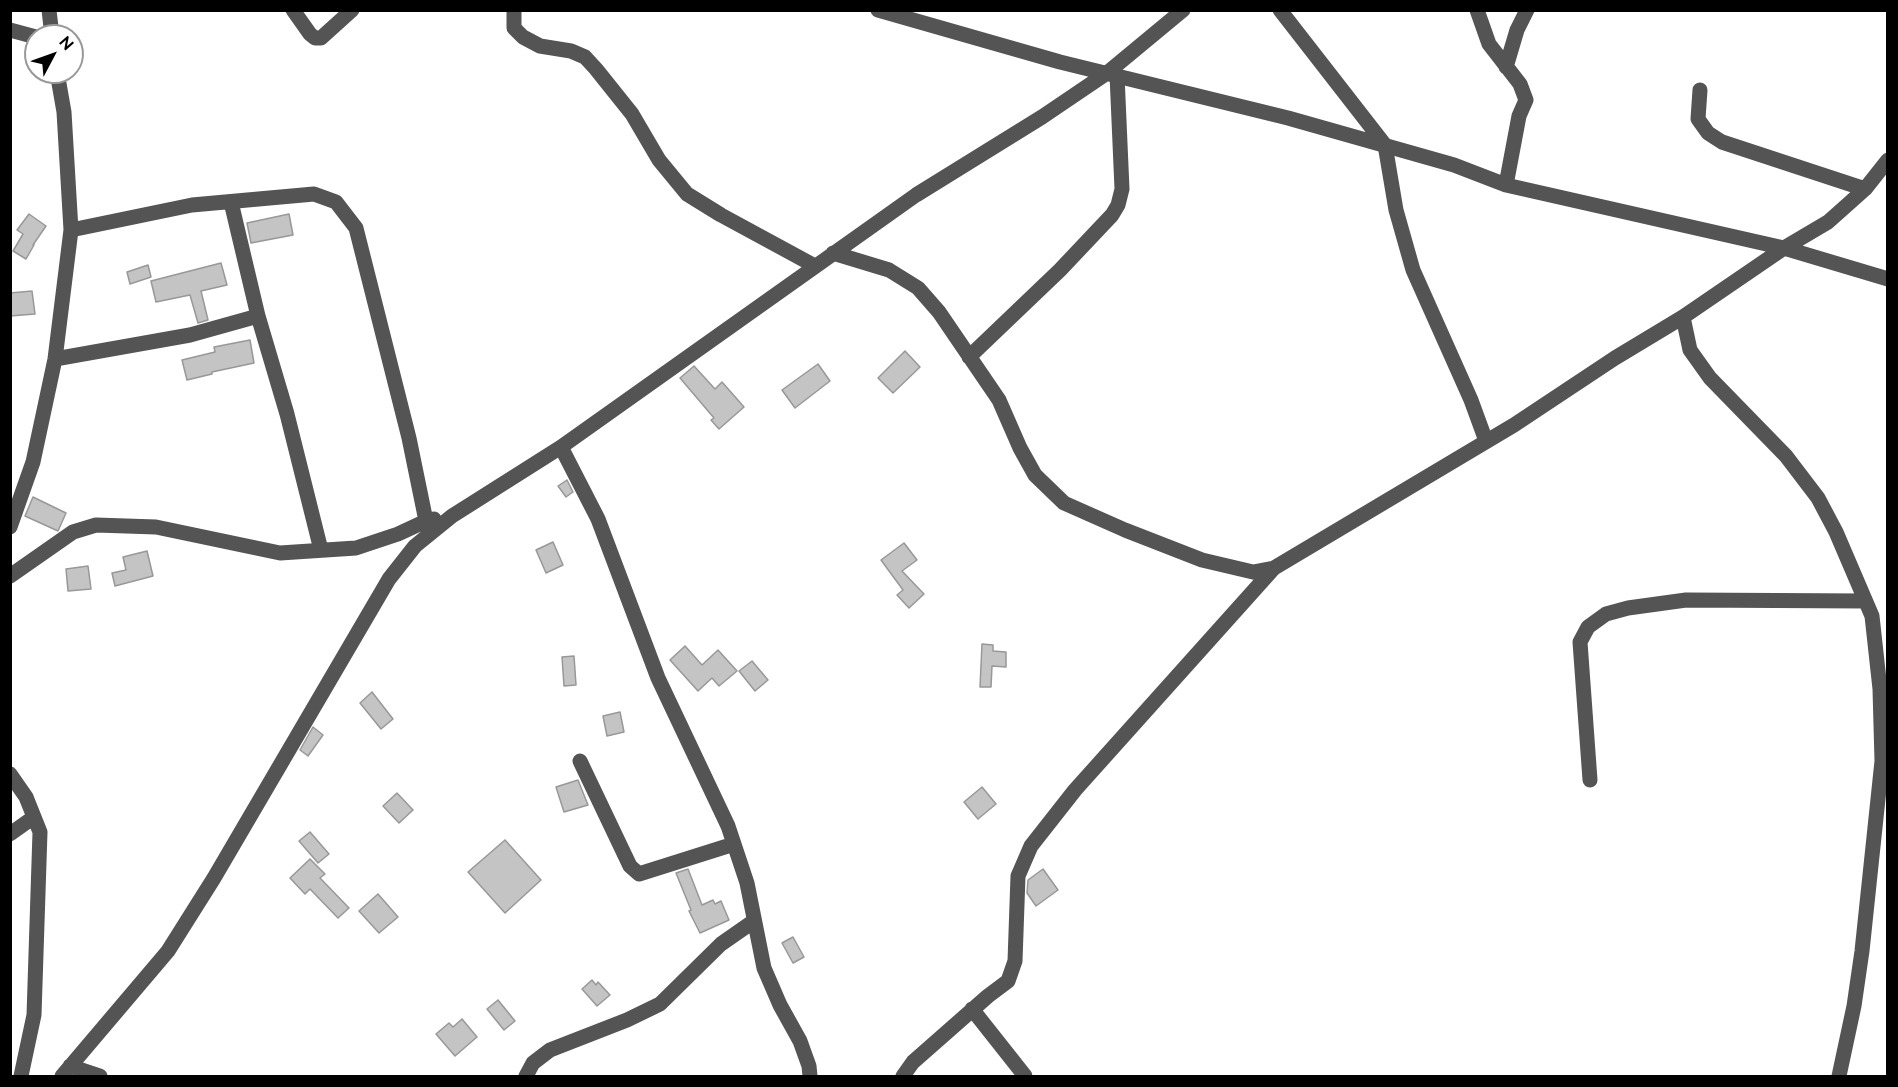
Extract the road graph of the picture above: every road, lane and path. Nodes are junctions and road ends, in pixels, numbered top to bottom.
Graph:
1 (292, 10) edge
2 (352, 10) edge
3 (514, 10) edge
4 (878, 10) edge
5 (1183, 10) edge
6 (1280, 10) edge
7 (1477, 10) edge
8 (1527, 10) edge
9 (1506, 67) junction
10 (1112, 74) junction
11 (59, 84) edge
12 (1700, 90) dead end
13 (1385, 145) junction
14 (1887, 160) edge
15 (1506, 185) junction
16 (1865, 189) junction
17 (231, 202) junction
18 (70, 230) junction
19 (1784, 248) junction
20 (833, 253) junction
21 (815, 266) junction
22 (1887, 279) edge
23 (258, 316) junction
24 (1683, 317) junction
25 (969, 357) junction
26 (55, 359) junction
27 (1486, 441) junction
28 (561, 447) junction
29 (452, 516) junction
30 (426, 521) junction
31 (10, 527) edge
32 (321, 550) junction
33 (1274, 568) junction
34 (10, 576) edge
35 (1865, 601) junction
36 (580, 761) dead end
37 (10, 774) edge
38 (1590, 780) dead end
39 (34, 818) junction
40 (10, 834) edge
41 (734, 844) junction
42 (754, 921) junction
43 (972, 1009) junction
44 (66, 1071) edge
45 (21, 1077) edge
46 (100, 1077) edge
47 (526, 1077) edge
48 (810, 1077) edge
49 (903, 1077) edge
50 (1025, 1077) edge
51 (1839, 1077) edge

1 - 2 street
3 - 21 street
4 - 10 street
5 - 10 street
6 - 13 street
7 - 9 street
8 - 9 street
9 - 15 street
10 - 13 street
10 - 20 street
10 - 25 street
11 - 18 street
12 - 16 street
13 - 15 street
13 - 27 street
14 - 16 street
15 - 19 street
16 - 19 street
17 - 18 street
17 - 23 street
17 - 30 street
18 - 26 street
19 - 22 street
19 - 24 street
20 - 21 street
20 - 25 street
21 - 28 street
23 - 26 street
23 - 32 street
24 - 27 street
24 - 35 street
25 - 33 street
26 - 31 street
27 - 33 street
28 - 29 street
28 - 41 street
29 - 30 street
29 - 44 street
30 - 32 street
32 - 34 street
33 - 43 street
35 - 38 street
35 - 51 street
36 - 41 street
37 - 39 street
39 - 40 street
39 - 45 street
41 - 42 street
42 - 47 street
42 - 48 street
43 - 49 street
43 - 50 street
44 - 46 street

